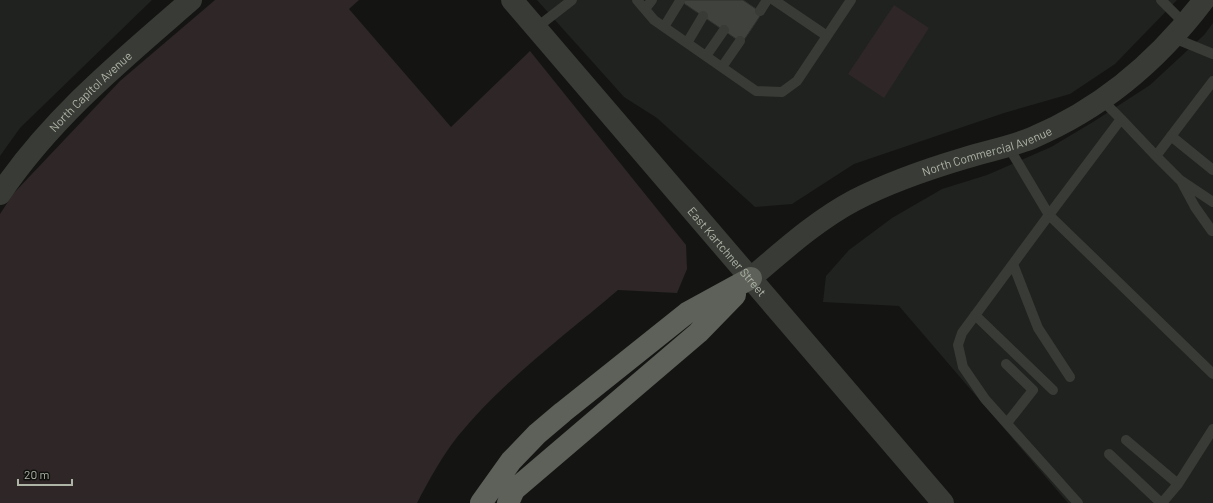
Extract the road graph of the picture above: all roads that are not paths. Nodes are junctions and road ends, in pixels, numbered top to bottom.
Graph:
1 (191, 0) edge
2 (512, 0) edge
3 (572, 0) edge
4 (637, 0) edge
5 (652, 0) edge
6 (767, 0) edge
7 (774, 0) edge
8 (852, 0) edge
9 (1161, 0) edge
10 (1204, 0) edge
11 (680, 1) dead end
12 (646, 9) junction
13 (760, 11) dead end
14 (703, 16) dead end
15 (664, 26) junction
16 (536, 28) junction
17 (724, 30) dead end
18 (1180, 31) junction
19 (827, 36) junction
20 (740, 41) dead end
21 (687, 43) junction
22 (1213, 54) edge
23 (706, 56) junction
24 (722, 67) junction
25 (1213, 82) edge
26 (1102, 100) junction
27 (1121, 119) junction
28 (1171, 136) junction
29 (1008, 146) junction
30 (1156, 156) junction
31 (1213, 170) edge
32 (1180, 180) junction
33 (0, 194) edge
34 (1213, 202) edge
35 (1049, 215) junction
36 (1212, 231) edge
37 (1013, 264) junction
38 (751, 278) junction
39 (976, 315) junction
40 (1006, 364) dead end
41 (1213, 374) edge
42 (1070, 377) dead end
43 (1053, 390) dead end
44 (1007, 423) junction
45 (1213, 429) edge
46 (1126, 440) dead end
47 (1109, 454) dead end
48 (1178, 484) junction
49 (480, 503) edge
50 (508, 503) edge
51 (943, 503) edge
52 (1078, 503) edge
53 (1162, 503) edge

1 - 33 street, North Capitol Avenue
2 - 16 street, East Kartchner Street
3 - 16 lane
4 - 12 lane
5 - 12 lane
6 - 13 lane
7 - 19 lane
8 - 19 lane
9 - 18 lane
10 - 18 street, North Commercial Avenue
11 - 15 lane
12 - 15 lane
14 - 21 lane
15 - 21 lane
16 - 38 street, East Kartchner Street
17 - 23 lane
18 - 22 lane
18 - 26 street, North Commercial Avenue
19 - 24 lane
20 - 24 lane
21 - 23 lane
23 - 24 lane
25 - 28 lane
26 - 27 lane
26 - 29 street, North Commercial Avenue
27 - 30 lane
27 - 35 lane
28 - 30 lane
28 - 31 lane
29 - 35 lane
29 - 38 street, North Commercial Avenue
30 - 32 lane
32 - 34 lane
32 - 36 lane
35 - 37 lane
35 - 41 lane
37 - 39 lane
37 - 42 lane
38 - 49 highway
38 - 50 highway
38 - 51 street, East Kartchner Street
39 - 43 lane
39 - 44 lane
40 - 44 lane
44 - 52 lane
45 - 48 lane
46 - 48 lane
47 - 53 lane
48 - 53 lane

